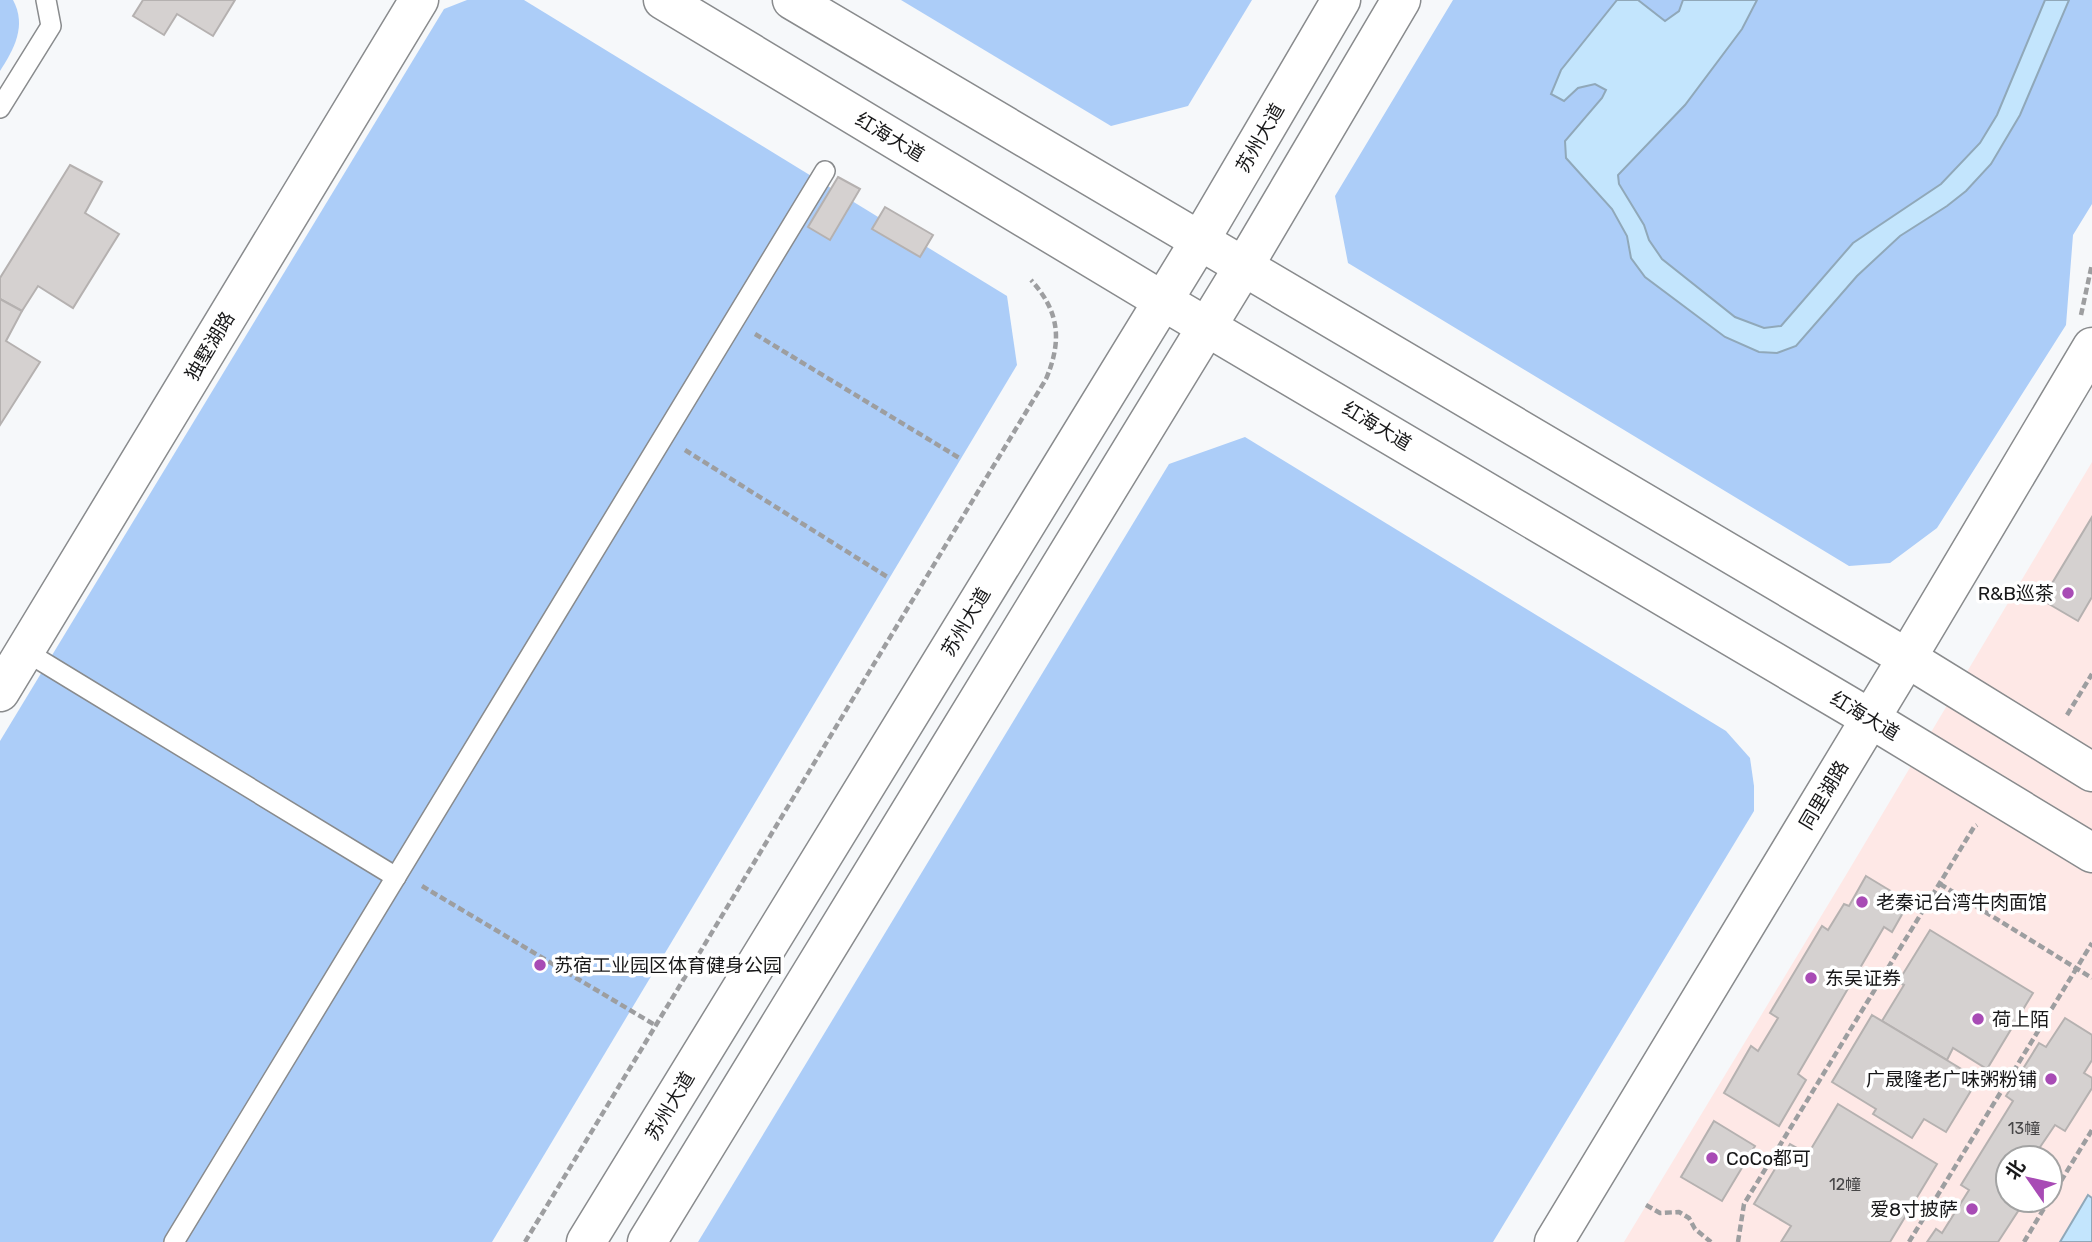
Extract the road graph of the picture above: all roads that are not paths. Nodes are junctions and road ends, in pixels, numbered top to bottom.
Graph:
1 (46, 0) edge
2 (419, 0) edge
3 (663, 0) edge
4 (792, 0) edge
5 (1341, 0) edge
6 (1401, 0) edge
7 (0, 108) edge
8 (825, 171) dead end
9 (1199, 242) junction
10 (1244, 267) junction
11 (1163, 301) junction
12 (1208, 326) junction
13 (2085, 335) edge
14 (22, 650) junction
15 (1907, 658) junction
16 (0, 692) edge
17 (1871, 719) junction
18 (2092, 772) edge
19 (2092, 853) edge
20 (397, 874) junction
21 (173, 1242) edge
22 (586, 1242) edge
23 (647, 1242) edge
24 (1553, 1242) edge

1 - 7 lane
2 - 14 street, 独墅湖路
3 - 11 street, 红海大道
4 - 9 street
5 - 9 street, 苏州大道
6 - 10 street
8 - 20 lane
9 - 10 street
9 - 11 street, 苏州大道
10 - 12 street
10 - 15 street
11 - 12 street, 红海大道
11 - 22 street, 苏州大道
12 - 17 street, 红海大道
12 - 23 street
13 - 15 street, 同里湖路
14 - 16 street, 独墅湖路
14 - 20 lane
15 - 17 street, 同里湖路
15 - 18 street
17 - 19 street, 红海大道
17 - 24 street, 同里湖路
20 - 21 lane

